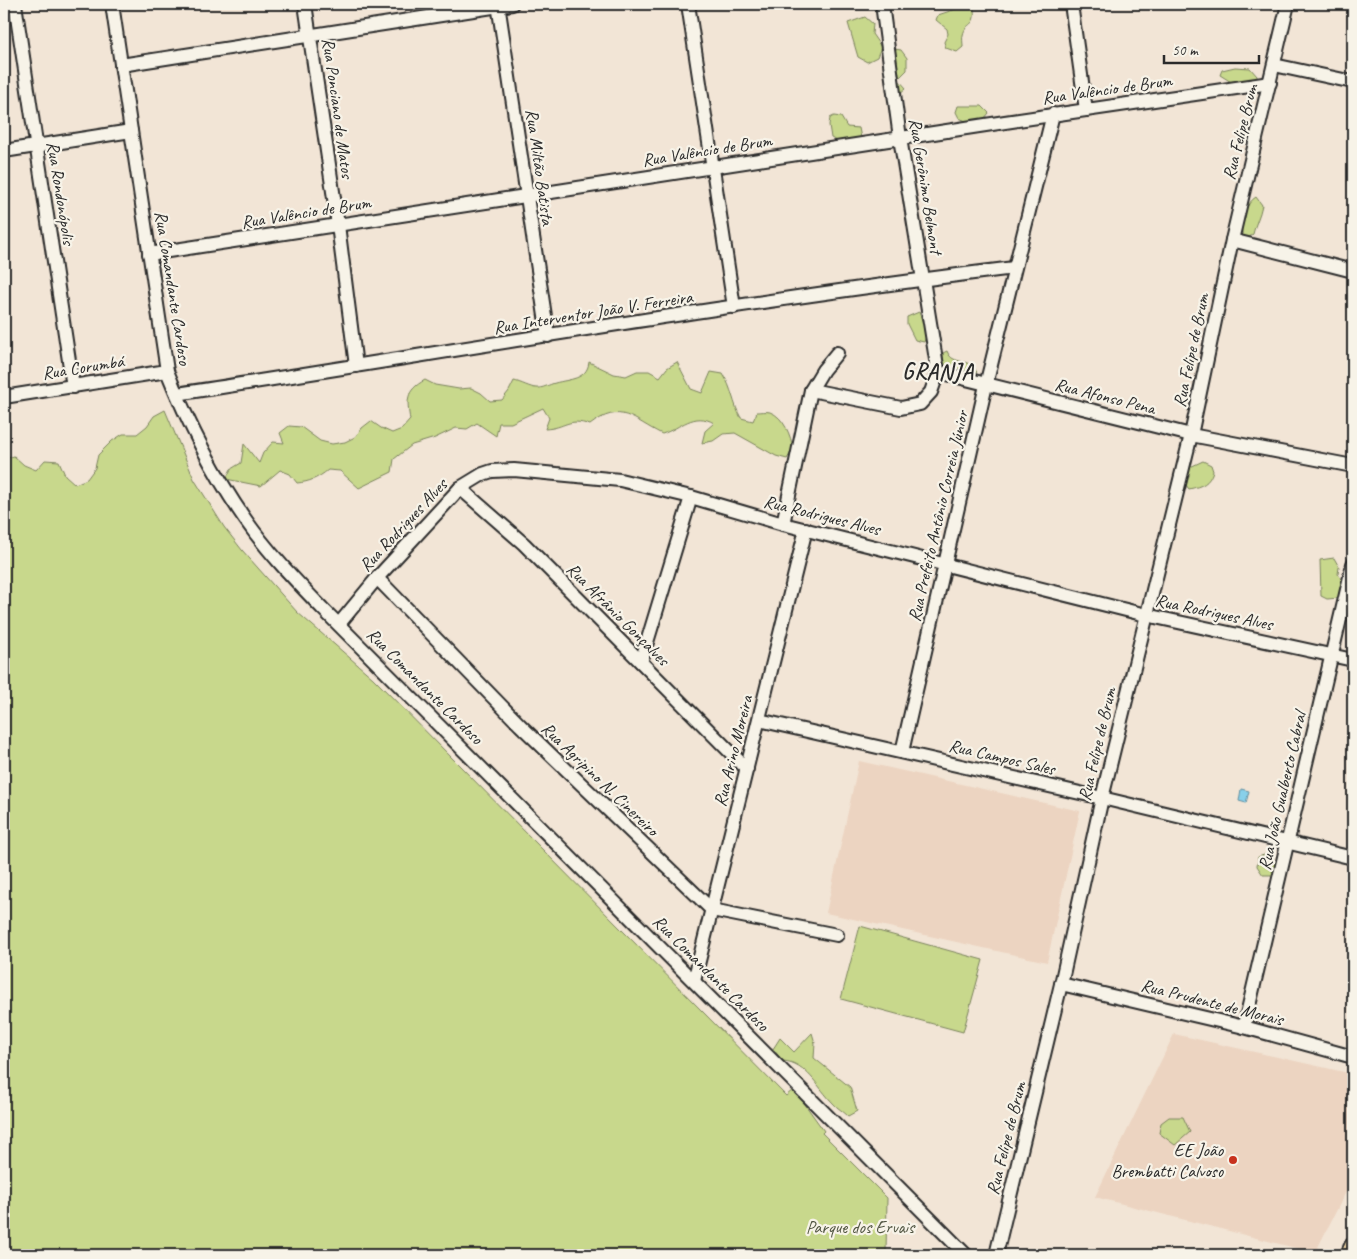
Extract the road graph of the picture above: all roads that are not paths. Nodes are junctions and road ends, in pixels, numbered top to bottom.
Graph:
1 (15, 4) edge
2 (112, 4) edge
3 (305, 4) edge
4 (512, 4) edge
5 (688, 4) edge
6 (882, 4) edge
7 (1071, 4) edge
8 (1288, 4) edge
9 (499, 5) edge
10 (310, 35) junction
11 (121, 65) junction
12 (1274, 65) junction
13 (1353, 82) edge
14 (1270, 83) junction
15 (1086, 110) junction
16 (1053, 114) junction
17 (131, 131) junction
18 (900, 138) junction
19 (36, 146) junction
20 (4, 151) edge
21 (713, 167) junction
22 (526, 195) junction
23 (338, 225) junction
24 (1232, 240) junction
25 (149, 254) junction
26 (1014, 268) junction
27 (1353, 271) edge
28 (923, 279) junction
29 (734, 307) junction
30 (548, 336) junction
31 (837, 353) dead end
32 (356, 366) junction
33 (167, 371) junction
34 (938, 372) junction
35 (986, 385) junction
36 (73, 386) junction
37 (812, 390) junction
38 (177, 394) junction
39 (4, 398) edge
40 (1191, 435) junction
41 (1353, 466) edge
42 (460, 488) junction
43 (690, 497) junction
44 (783, 524) junction
45 (806, 529) junction
46 (944, 564) junction
47 (1353, 564) edge
48 (378, 578) junction
49 (1146, 615) junction
50 (339, 624) junction
51 (1332, 655) junction
52 (1353, 660) edge
53 (641, 662) junction
54 (759, 720) junction
55 (902, 752) junction
56 (747, 769) junction
57 (1102, 798) junction
58 (1287, 842) junction
59 (1353, 858) edge
60 (712, 910) junction
61 (837, 935) dead end
62 (694, 981) junction
63 (1061, 984) junction
64 (1244, 1027) junction
65 (1353, 1056) edge
66 (1353, 1246) edge
67 (966, 1255) edge
68 (996, 1255) edge
69 (1349, 1255) edge

1 - 19 street, Rua Rondonópolis
2 - 11 street, Rua Comandante Cardoso
3 - 10 street, Rua Ponciano de Matos
4 - 9 street
5 - 21 street
6 - 18 street, Rua Gerônimo Belmont
7 - 15 street
8 - 12 street, Rua Felipe Brum
9 - 10 street
9 - 22 street, Rua Miltão Batista
10 - 11 street
10 - 23 street, Rua Ponciano de Matos
11 - 17 street, Rua Comandante Cardoso
12 - 13 street
12 - 14 street, Rua Felipe Brum
14 - 15 street, Rua Valêncio de Brum
14 - 24 street, Rua Felipe Brum
15 - 16 street, Rua Valêncio de Brum
16 - 18 street, Rua Valêncio de Brum
16 - 26 street, Rua Prefeito Antônio Correia Júnior
17 - 19 street
17 - 25 street, Rua Comandante Cardoso
18 - 21 street, Rua Valêncio de Brum
18 - 28 street, Rua Gerônimo Belmont
19 - 20 street
19 - 36 street, Rua Rondonópolis
21 - 22 street, Rua Valêncio de Brum
21 - 29 street
22 - 23 street, Rua Valêncio de Brum
22 - 30 street, Rua Miltão Batista
23 - 25 street, Rua Valêncio de Brum
23 - 32 street, Rua Ponciano de Matos
24 - 27 street
24 - 40 street, Rua Felipe de Brum
25 - 33 street, Rua Comandante Cardoso
26 - 28 street, Rua Interventor João V. Ferreira
26 - 35 street, Rua Prefeito Antônio Correia Júnior
28 - 29 street, Rua Interventor João V. Ferreira
28 - 34 street, Rua Gerônimo Belmont
29 - 30 street, Rua Interventor João V. Ferreira
30 - 32 street, Rua Interventor João V. Ferreira
31 - 37 street
32 - 38 street, Rua Interventor João V. Ferreira
33 - 36 street, Rua Corumbá
33 - 38 street, Rua Comandante Cardoso
34 - 35 street, Rua Afonso Pena
34 - 37 street
35 - 40 street, Rua Afonso Pena
35 - 46 street, Rua Prefeito Antônio Correia Júnior
36 - 39 street, Rua Corumbá
37 - 44 street
38 - 50 street, Rua Comandante Cardoso
40 - 41 street, Rua Afonso Pena
40 - 49 street, Rua Felipe de Brum
42 - 43 street, Rua Rodrigues Alves
42 - 48 street, Rua Rodrigues Alves
42 - 53 street, Rua Afrânio Gonçalves
43 - 44 street, Rua Rodrigues Alves
43 - 53 street
44 - 45 street, Rua Rodrigues Alves
45 - 46 street, Rua Rodrigues Alves
45 - 54 street, Rua Arino Moreira
46 - 49 street, Rua Rodrigues Alves
46 - 55 street, Rua Prefeito Antônio Correia Júnior
47 - 51 street, Rua João Gualberto Cabral
48 - 50 street, Rua Rodrigues Alves
48 - 60 street, Rua Agripino N. Cinereiro
49 - 51 street, Rua Rodrigues Alves
49 - 57 street, Rua Felipe de Brum
50 - 62 street, Rua Comandante Cardoso
51 - 52 street, Rua Rodrigues Alves
51 - 58 street, Rua João Gualberto Cabral
53 - 56 street, Rua Afrânio Gonçalves
54 - 55 street, Rua Campos Sales
54 - 56 street, Rua Arino Moreira
55 - 57 street, Rua Campos Sales
56 - 60 street, Rua Arino Moreira
57 - 58 street, Rua Campos Sales
57 - 63 street, Rua Felipe de Brum
58 - 59 street, Rua Campos Sales
58 - 64 street, Rua João Gualberto Cabral
60 - 61 street
60 - 62 street, Rua Arino Moreira
62 - 67 street, Rua Comandante Cardoso
63 - 64 street, Rua Prudente de Morais
63 - 68 street, Rua Felipe de Brum
64 - 65 street, Rua Prudente de Morais
66 - 69 main road

